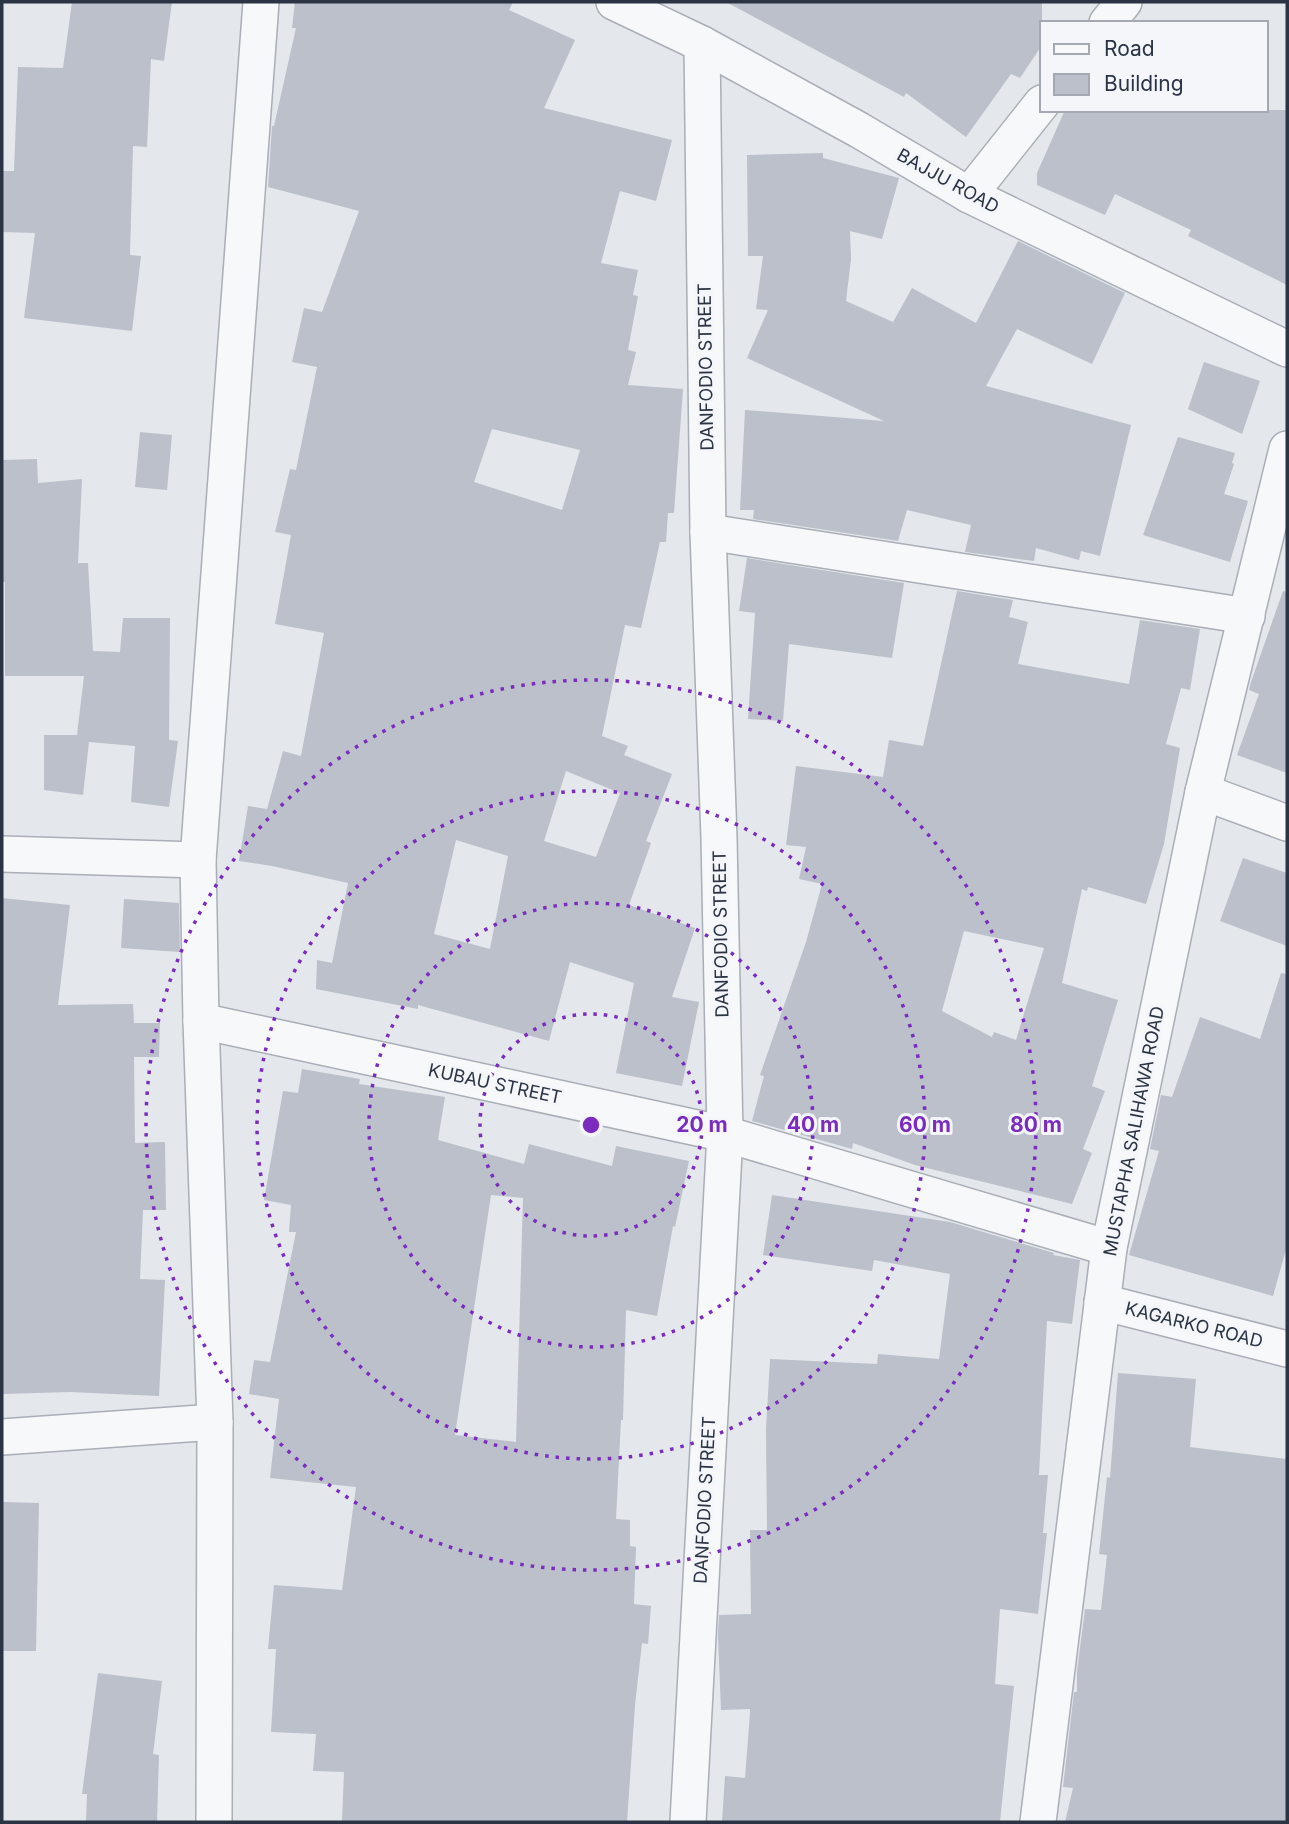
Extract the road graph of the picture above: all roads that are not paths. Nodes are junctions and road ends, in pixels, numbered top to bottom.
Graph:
1 (261, 2) edge
2 (614, 2) edge
3 (1124, 2) edge
4 (1109, 21) edge
5 (702, 44) junction
6 (1040, 106) edge
7 (969, 195) junction
8 (1287, 349) edge
9 (1287, 449) edge
10 (708, 532) junction
11 (1247, 616) junction
12 (1203, 792) junction
13 (1287, 823) edge
14 (2, 854) edge
15 (198, 860) junction
16 (201, 1021) junction
17 (725, 1134) junction
18 (1109, 1248) junction
19 (1102, 1302) junction
20 (1287, 1349) edge
21 (215, 1422) junction
22 (2, 1437) edge
23 (214, 1822) edge
24 (688, 1822) edge
25 (1038, 1822) edge

1 - 15 street
2 - 5 street, BAJJU ROAD
3 - 4 street
5 - 7 street, BAJJU ROAD
5 - 10 street, DANFODIO STREET
6 - 7 street
7 - 8 street, BAJJU ROAD
9 - 11 street, MUSTAPHA SALIHAWA ROAD
10 - 11 street
10 - 17 street, DANFODIO STREET
11 - 12 street, MUSTAPHA SALIHAWA ROAD
12 - 13 street
12 - 18 street, MUSTAPHA SALIHAWA ROAD
14 - 15 street
15 - 16 street
16 - 17 street, KUBAU STREET
16 - 21 street
17 - 18 street, KUBAU STREET
17 - 24 street, DANFODIO STREET
18 - 19 street, MUSTAPHA SALIHAWA ROAD
19 - 20 street, KAGARKO ROAD
19 - 25 street, MUSTAPHA SALIHAWA ROAD
21 - 22 street
21 - 23 street

